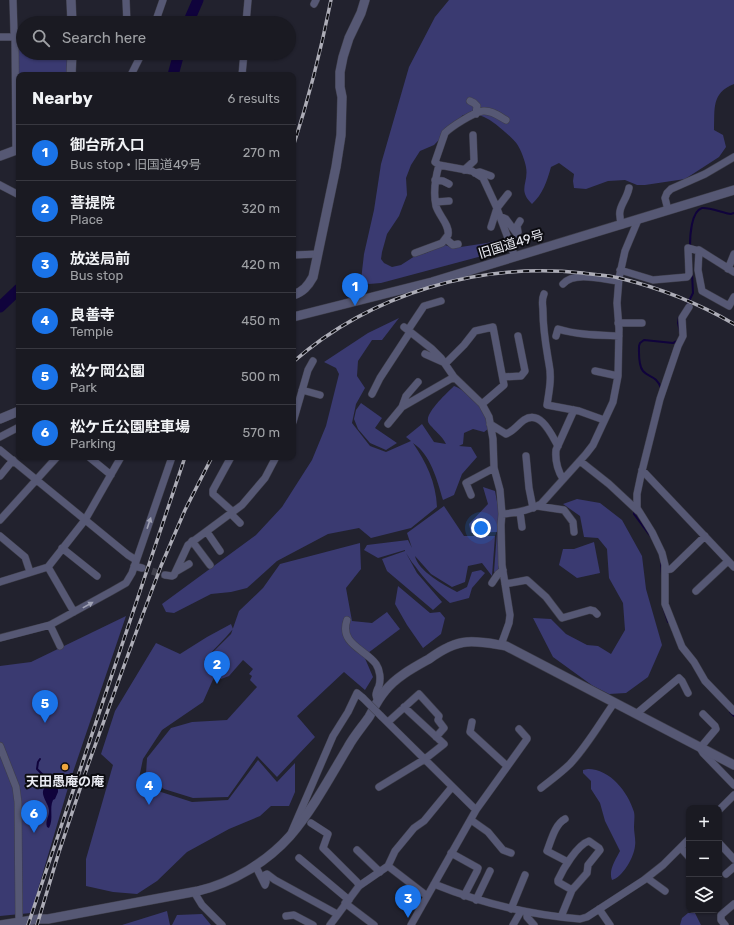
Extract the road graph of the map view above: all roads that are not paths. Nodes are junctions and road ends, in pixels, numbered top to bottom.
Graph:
1 (13, 0) edge
2 (71, 0) edge
3 (126, 0) edge
4 (163, 0) edge
5 (248, 0) edge
6 (365, 0) edge
7 (72, 16) edge
8 (127, 16) edge
9 (157, 16) edge
10 (247, 16) edge
11 (16, 34) edge
12 (0, 37) edge
13 (16, 37) edge
14 (19, 60) edge
15 (72, 60) edge
16 (139, 60) edge
17 (243, 60) edge
18 (18, 72) edge
19 (71, 72) edge
20 (133, 72) edge
21 (242, 72) edge
22 (470, 101) dead end
23 (476, 114) junction
24 (506, 120) dead end
25 (473, 135) dead end
26 (16, 150) edge
27 (0, 156) edge
28 (734, 157) edge
29 (438, 165) junction
30 (464, 170) junction
31 (475, 173) junction
32 (491, 176) dead end
33 (435, 180) junction
34 (449, 184) dead end
35 (0, 185) edge
36 (629, 188) dead end
37 (734, 190) edge
38 (16, 193) edge
39 (508, 194) dead end
40 (449, 201) dead end
41 (436, 202) junction
42 (497, 208) junction
43 (668, 210) junction
44 (500, 216) junction
45 (638, 220) junction
46 (520, 222) dead end
47 (622, 225) junction
48 (491, 227) dead end
49 (446, 239) junction
50 (458, 244) dead end
51 (693, 249) junction
52 (414, 253) dead end
53 (296, 254) edge
54 (318, 254) junction
55 (734, 254) edge
56 (515, 257) junction
57 (620, 270) junction
58 (731, 270) edge
59 (618, 281) junction
60 (562, 284) dead end
61 (296, 294) edge
62 (544, 294) dead end
63 (734, 297) edge
64 (441, 301) dead end
65 (689, 307) dead end
66 (296, 316) edge
67 (642, 322) dead end
68 (618, 323) junction
69 (407, 330) junction
70 (518, 336) dead end
71 (556, 336) dead end
72 (619, 336) junction
73 (425, 354) dead end
74 (313, 361) dead end
75 (444, 363) junction
76 (595, 371) dead end
77 (618, 376) junction
78 (454, 377) junction
79 (503, 377) junction
80 (418, 382) dead end
81 (302, 390) junction
82 (372, 394) dead end
83 (320, 395) dead end
84 (482, 404) junction
85 (402, 407) junction
86 (574, 410) junction
87 (16, 411) edge
88 (296, 411) edge
89 (16, 412) edge
90 (0, 413) edge
91 (0, 419) edge
92 (604, 420) junction
93 (388, 424) dead end
94 (490, 424) junction
95 (16, 429) edge
96 (0, 437) edge
97 (558, 446) junction
98 (0, 450) edge
99 (526, 456) dead end
100 (13, 460) junction
101 (54, 460) edge
102 (92, 460) edge
103 (119, 460) edge
104 (171, 460) edge
105 (229, 460) edge
106 (274, 460) edge
107 (580, 461) junction
108 (494, 468) junction
109 (642, 470) junction
110 (110, 475) junction
111 (0, 476) edge
112 (563, 479) junction
113 (37, 480) junction
114 (470, 495) dead end
115 (535, 507) junction
116 (636, 510) junction
117 (520, 512) junction
118 (232, 513) junction
119 (502, 514) junction
120 (0, 520) edge
121 (85, 520) junction
122 (240, 523) dead end
123 (522, 527) dead end
124 (207, 532) junction
125 (574, 532) dead end
126 (0, 536) edge
127 (704, 536) junction
128 (192, 541) junction
129 (62, 548) junction
130 (220, 550) dead end
131 (728, 561) junction
132 (135, 563) junction
133 (189, 564) dead end
134 (210, 565) dead end
135 (48, 567) junction
136 (734, 567) edge
137 (142, 568) tunnel mouth
138 (503, 570) junction
139 (665, 570) junction
140 (177, 571) junction
141 (30, 572) junction
142 (165, 575) tunnel mouth
143 (97, 576) dead end
144 (0, 582) edge
145 (492, 583) dead end
146 (505, 584) junction
147 (696, 591) dead end
148 (74, 612) junction
149 (597, 614) dead end
150 (347, 620) dead end
151 (50, 626) junction
152 (0, 638) edge
153 (501, 645) junction
154 (60, 646) dead end
155 (688, 693) dead end
156 (378, 701) junction
157 (614, 703) junction
158 (404, 707) junction
159 (734, 711) edge
160 (636, 714) junction
161 (703, 714) dead end
162 (388, 722) junction
163 (472, 722) dead end
164 (519, 729) dead end
165 (436, 737) junction
166 (0, 746) edge
167 (700, 748) junction
168 (425, 759) junction
169 (734, 765) edge
170 (507, 766) junction
171 (734, 785) edge
172 (379, 787) dead end
173 (452, 787) junction
174 (541, 788) dead end
175 (734, 795) edge
176 (722, 807) edge
177 (476, 810) junction
178 (565, 819) dead end
179 (471, 820) junction
180 (311, 823) dead end
181 (290, 835) junction
182 (687, 841) edge
183 (722, 846) edge
184 (681, 848) junction
185 (357, 850) dead end
186 (451, 853) junction
187 (511, 853) dead end
188 (686, 853) edge
189 (299, 858) dead end
190 (734, 858) edge
191 (568, 862) junction
192 (255, 865) junction
193 (388, 866) junction
194 (734, 867) edge
195 (490, 871) dead end
196 (380, 872) junction
197 (726, 874) dead end
198 (525, 875) dead end
199 (646, 878) junction
200 (434, 884) junction
201 (359, 886) junction
202 (572, 890) junction
203 (665, 891) dead end
204 (194, 892) junction
205 (427, 896) junction
206 (464, 896) junction
207 (476, 900) junction
208 (347, 901) junction
209 (734, 904) edge
210 (511, 909) junction
211 (599, 909) junction
212 (524, 912) junction
213 (337, 914) junction
214 (286, 916) dead end
215 (561, 916) junction
216 (19, 922) junction
217 (47, 922) edge
218 (2, 925) edge
219 (222, 925) edge
220 (313, 925) edge
221 (330, 925) edge
222 (374, 925) edge
223 (411, 925) edge
224 (513, 925) edge
225 (534, 925) edge
226 (610, 925) edge
227 (725, 925) edge

1 - 11 street
2 - 7 street
3 - 8 street
4 - 9 street
5 - 10 street
6 - 54 street
12 - 13 street
14 - 18 street
15 - 19 street
16 - 20 street
17 - 21 street
22 - 23 street
23 - 24 street
23 - 29 street
25 - 30 street
26 - 27 street
28 - 43 street
29 - 30 street
29 - 33 street
30 - 31 street
31 - 32 street
31 - 42 street
33 - 34 street
33 - 41 street
35 - 38 street
36 - 47 street
37 - 43 street, 旧国道49号
39 - 42 street
40 - 41 street
41 - 49 street
42 - 44 street
42 - 48 street
43 - 45 street, 旧国道49号
44 - 46 street
44 - 56 street
45 - 47 street, 旧国道49号
45 - 57 street
47 - 56 street, 旧国道49号
49 - 50 street
49 - 52 street
51 - 57 street
51 - 58 street
51 - 63 street
53 - 54 street
54 - 61 street
55 - 58 street
56 - 66 street, 旧国道49号
57 - 59 street
59 - 60 street
59 - 68 street
62 - 86 street
64 - 69 street
65 - 109 street
67 - 68 street
68 - 72 street
69 - 75 street
69 - 82 street
70 - 79 street
71 - 72 street
72 - 77 street
73 - 75 street
74 - 81 street
75 - 78 street
75 - 79 street
76 - 77 street
77 - 92 street
78 - 84 street
78 - 85 street
79 - 84 street
80 - 85 street
81 - 83 street
81 - 88 street
84 - 94 street
85 - 93 street
86 - 92 street
86 - 97 street
87 - 90 street
89 - 91 street
92 - 107 street
94 - 97 street
94 - 108 street
95 - 96 street
97 - 112 street
98 - 100 street
99 - 115 street
100 - 111 street
100 - 113 street
101 - 113 street
102 - 110 street
103 - 110 street
132 -> 104 street
105 - 118 street
106 - 118 street
107 - 112 street
107 - 116 street
108 - 114 street
108 - 119 street
109 - 116 street
109 - 127 street
110 - 121 street
112 - 115 street
113 - 120 street
113 - 121 street
115 - 117 street
115 - 125 street
116 - 139 street
117 - 119 street
117 - 123 street
118 - 122 street
118 - 124 street
119 - 138 street
121 - 129 street
121 - 132 street
124 - 128 street
124 - 130 street
126 - 141 street
127 - 131 street
127 - 139 street
128 - 134 street
128 - 140 street
129 - 135 street
129 - 143 street
131 - 136 street
131 - 147 street
132 - 137 street
148 -> 132 street
133 - 140 street
135 - 141 street
135 - 148 street
138 - 145 street
138 - 146 street
139 - 159 street
140 - 142 street
141 - 144 street
146 - 149 street
146 - 153 street
148 - 151 street
150 - 156 street
151 - 152 street
151 - 154 street
153 - 156 street
153 - 157 street
155 - 160 street
156 - 181 street
157 - 160 street
157 - 174 street
158 - 162 street
158 - 165 street
158 - 165 street
160 - 167 street
161 - 167 street
162 - 168 street
162 - 181 street, bridge
163 - 170 street
164 - 170 street
165 - 168 street
166 - 216 street
167 - 169 street
167 - 171 street
168 - 172 street
168 - 173 street
170 - 177 street
173 - 177 street
173 - 193 street
175 - 176 street
177 - 179 street
178 - 191 street
179 - 186 street
179 - 187 street
180 - 201 street
181 - 192 street
182 - 184 street
183 - 190 street
184 - 188 street
184 - 199 street
185 - 196 street
186 - 200 street
186 - 206 street
189 - 208 street
191 - 202 street
191 - 202 street
192 - 204 street
192 - 213 street
193 - 196 street
193 - 205 street
194 - 197 street
195 - 207 street
196 - 201 street
198 - 210 street
199 - 203 street
199 - 211 street
200 - 205 street
200 - 206 street
201 - 208 street
202 - 215 street
204 - 217 street
204 - 219 street
205 - 223 street
206 - 207 street
207 - 210 street
208 - 213 street
208 - 222 street
209 - 227 street
210 - 212 street
211 - 215 street
211 - 226 street
212 - 215 street
212 - 224 street
212 - 225 street
213 - 221 street
214 - 220 street
216 - 217 street
216 - 218 street

